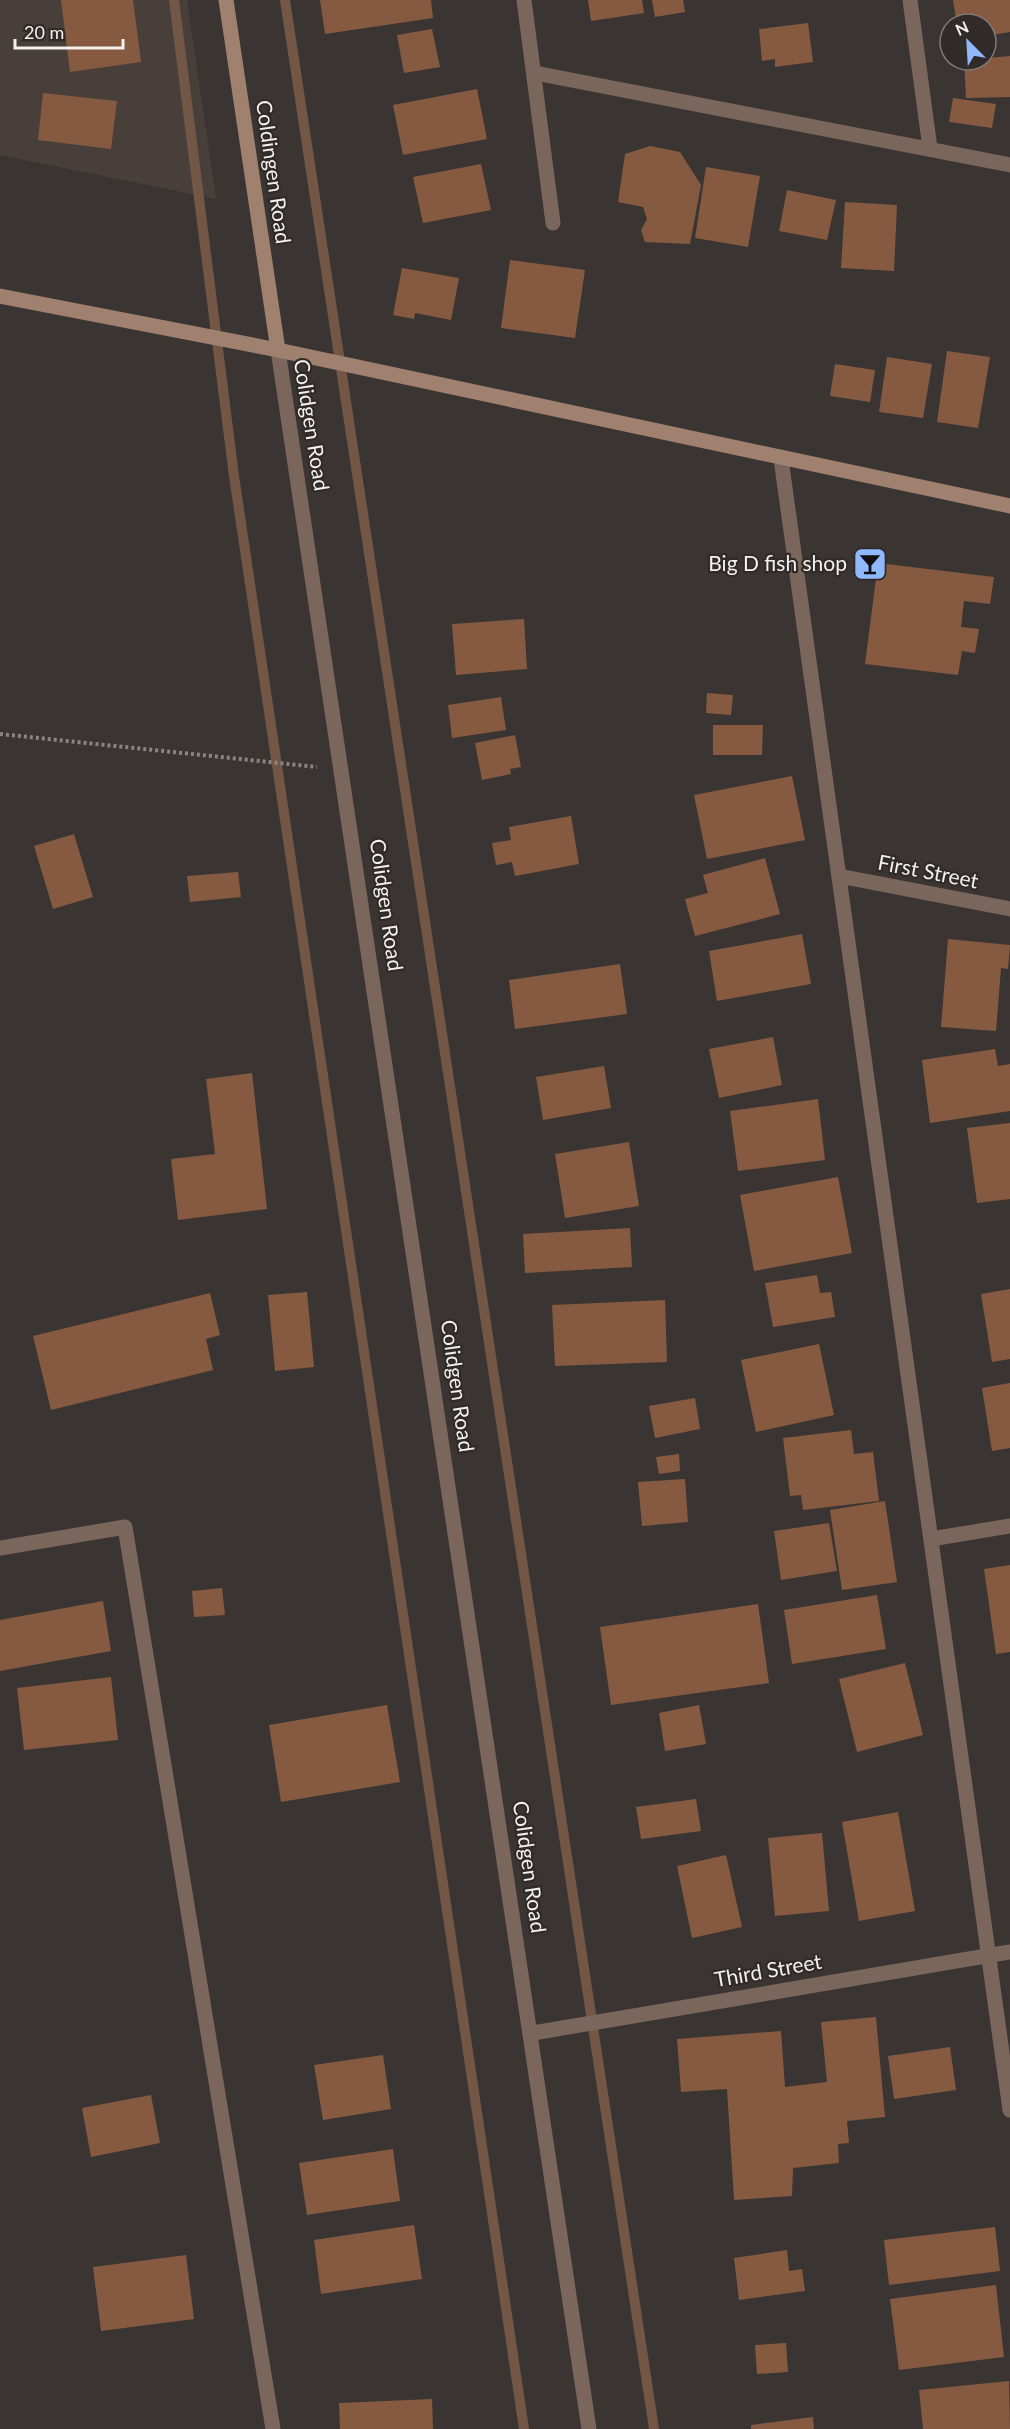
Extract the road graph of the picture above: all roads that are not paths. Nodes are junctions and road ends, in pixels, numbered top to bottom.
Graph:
1 (226, 0) edge
2 (524, 0) edge
3 (910, 0) edge
4 (536, 73) junction
5 (930, 148) junction
6 (1010, 165) edge
7 (554, 223) dead end
8 (0, 296) edge
9 (278, 350) junction
10 (781, 459) junction
11 (1010, 506) edge
12 (839, 876) junction
13 (1010, 909) edge
14 (1010, 1526) edge
15 (931, 1539) junction
16 (0, 1548) edge
17 (1010, 1952) edge
18 (989, 1955) junction
19 (533, 2033) junction
20 (1010, 2110) edge
21 (273, 2429) edge
22 (588, 2429) edge

1 - 9 main road, Coldingen Road
2 - 4 street
3 - 5 street
4 - 5 street
4 - 7 street
5 - 6 street
8 - 9 main road
9 - 10 main road
9 - 19 street, Colidgen Road
10 - 11 main road
10 - 12 street
12 - 13 street, First Street
12 - 15 street
14 - 15 street
15 - 18 street
16 - 21 street
17 - 18 street, Third Street
18 - 19 street, Third Street
18 - 20 street
19 - 22 street, Colidgen Road

